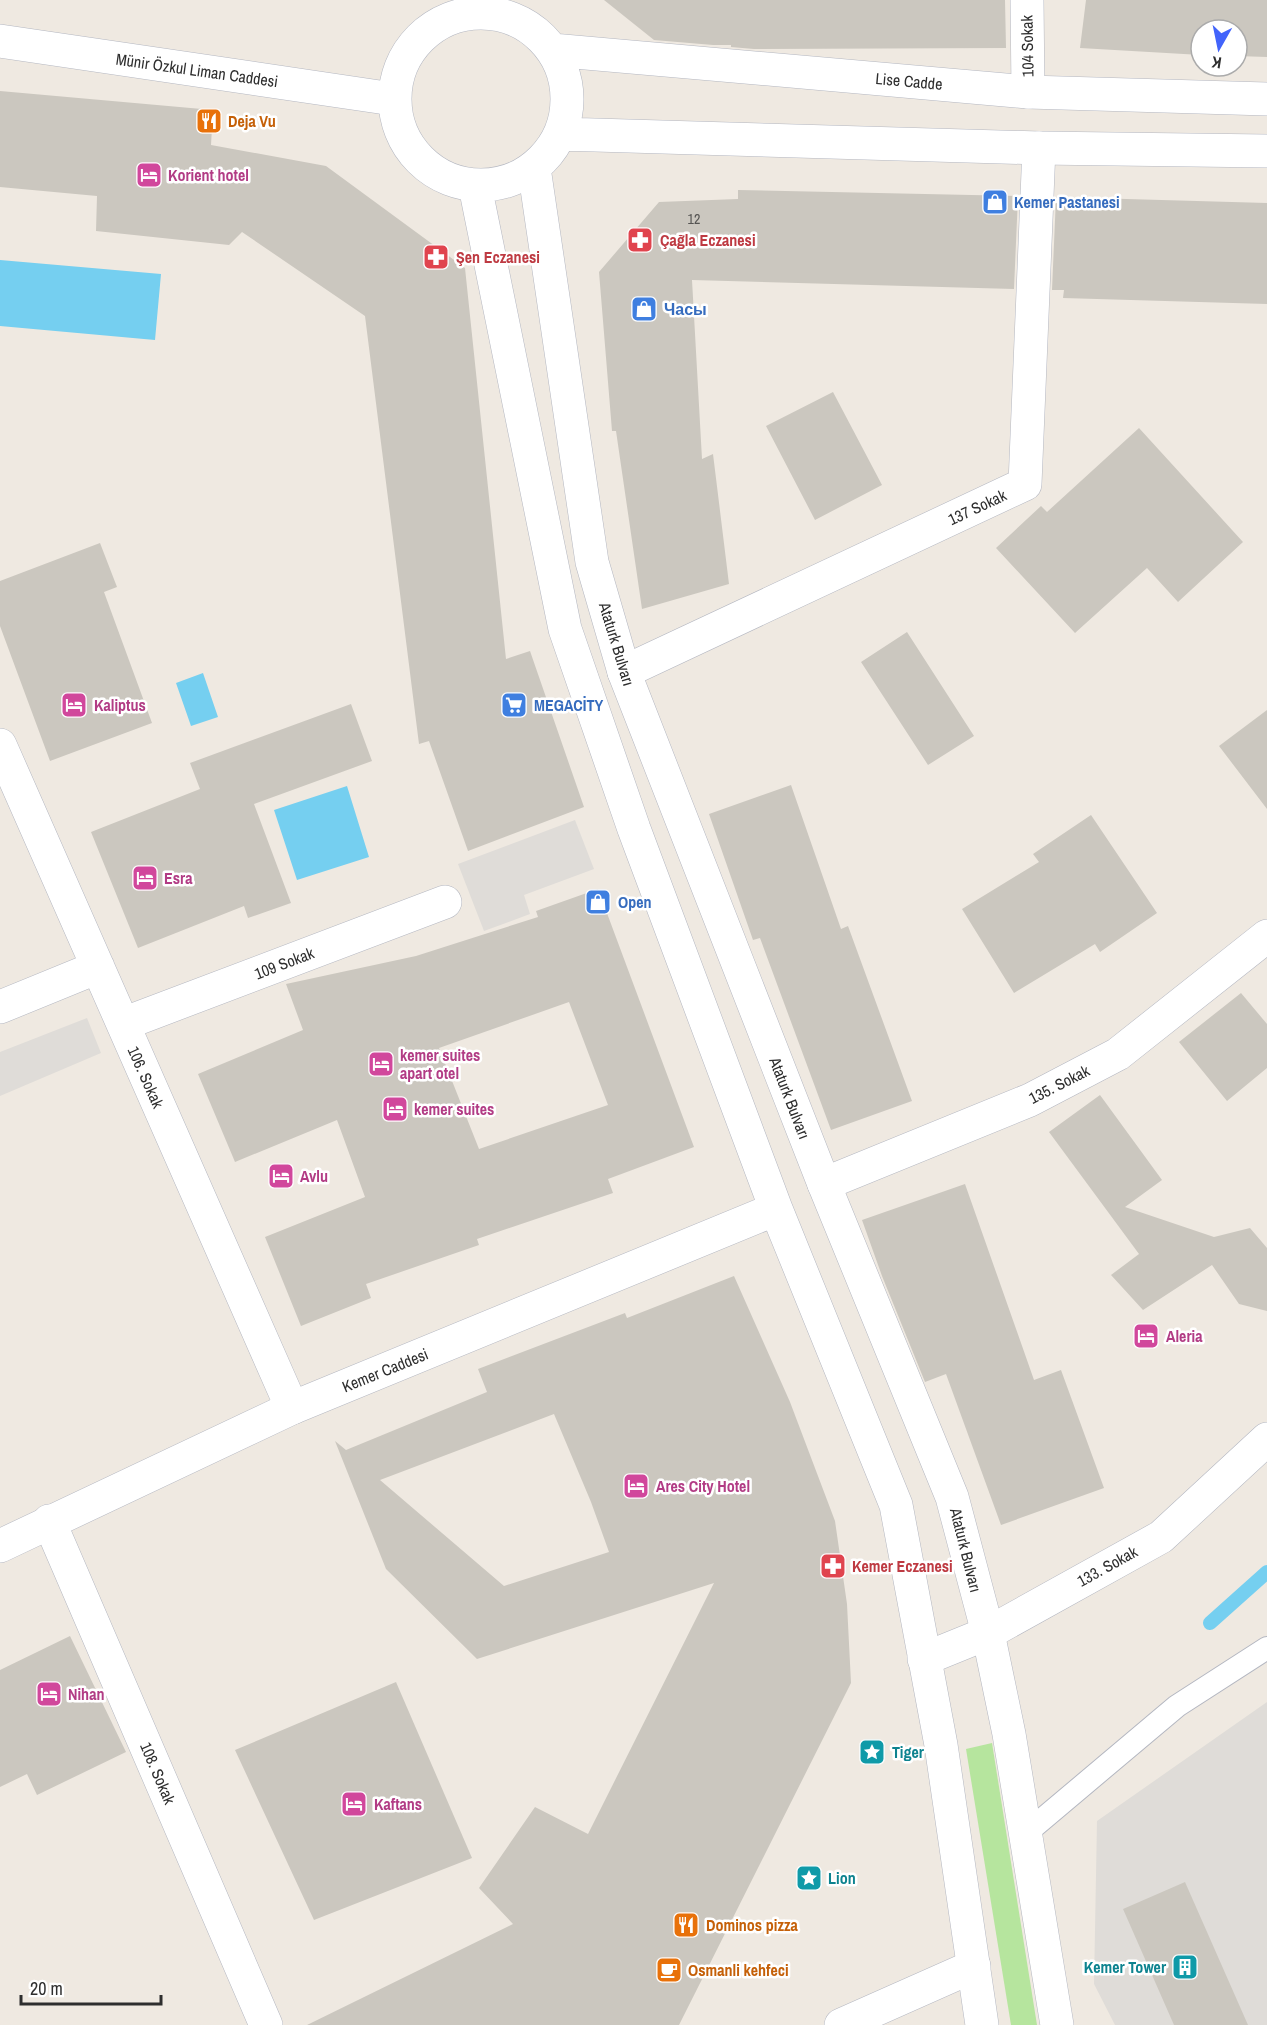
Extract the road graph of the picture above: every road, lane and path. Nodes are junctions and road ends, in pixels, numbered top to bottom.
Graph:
1 (1027, 0) edge
2 (507, 9) edge
3 (429, 12) edge
4 (0, 41) edge
5 (552, 50) junction
6 (1028, 92) junction
7 (393, 99) junction
8 (1267, 99) edge
9 (561, 134) junction
10 (1039, 148) junction
11 (1267, 151) edge
12 (534, 168) junction
13 (475, 186) junction
14 (624, 672) junction
15 (0, 746) edge
16 (445, 902) dead end
17 (1267, 936) edge
18 (98, 967) junction
19 (0, 1007) edge
20 (123, 1024) junction
21 (824, 1184) junction
22 (776, 1209) junction
23 (292, 1408) junction
24 (1267, 1439) edge
25 (50, 1521) junction
26 (0, 1545) edge
27 (987, 1633) junction
28 (1267, 1648) edge
29 (924, 1659) junction
30 (1025, 1834) junction
31 (974, 1966) junction
32 (266, 2025) edge
33 (841, 2025) edge
34 (982, 2025) edge
35 (1057, 2025) edge

1 - 6 main road, 104 Sokak
2 - 3 main road
2 - 5 main road
3 - 7 main road
4 - 7 main road, Münir Özkul Liman Caddesi
5 - 6 main road, Lise Cadde
5 - 9 main road
6 - 8 main road, Lise Cadde
7 - 13 main road
9 - 10 main road
9 - 12 main road
10 - 11 main road
10 - 14 main road, 137 Sokak
12 - 13 main road
12 - 14 main road, Ataturk Bulvarı
13 - 22 main road
14 - 21 main road, Ataturk Bulvarı
15 - 18 main road, 106. Sokak
16 - 20 main road, 109 Sokak
17 - 21 main road, 135. Sokak
18 - 19 main road
18 - 20 main road, 106. Sokak
20 - 23 main road, 106. Sokak
21 - 27 main road, Ataturk Bulvarı
22 - 23 main road, Kemer Caddesi
22 - 29 main road
23 - 25 main road, Kemer Caddesi
24 - 27 main road, 133. Sokak
25 - 26 main road, Kemer Caddesi
25 - 32 main road, 108. Sokak
27 - 29 main road, 133. Sokak
27 - 30 main road, Ataturk Bulvarı
28 - 30 lane
29 - 31 main road
30 - 35 main road, Ataturk Bulvarı
31 - 33 main road
31 - 34 main road

